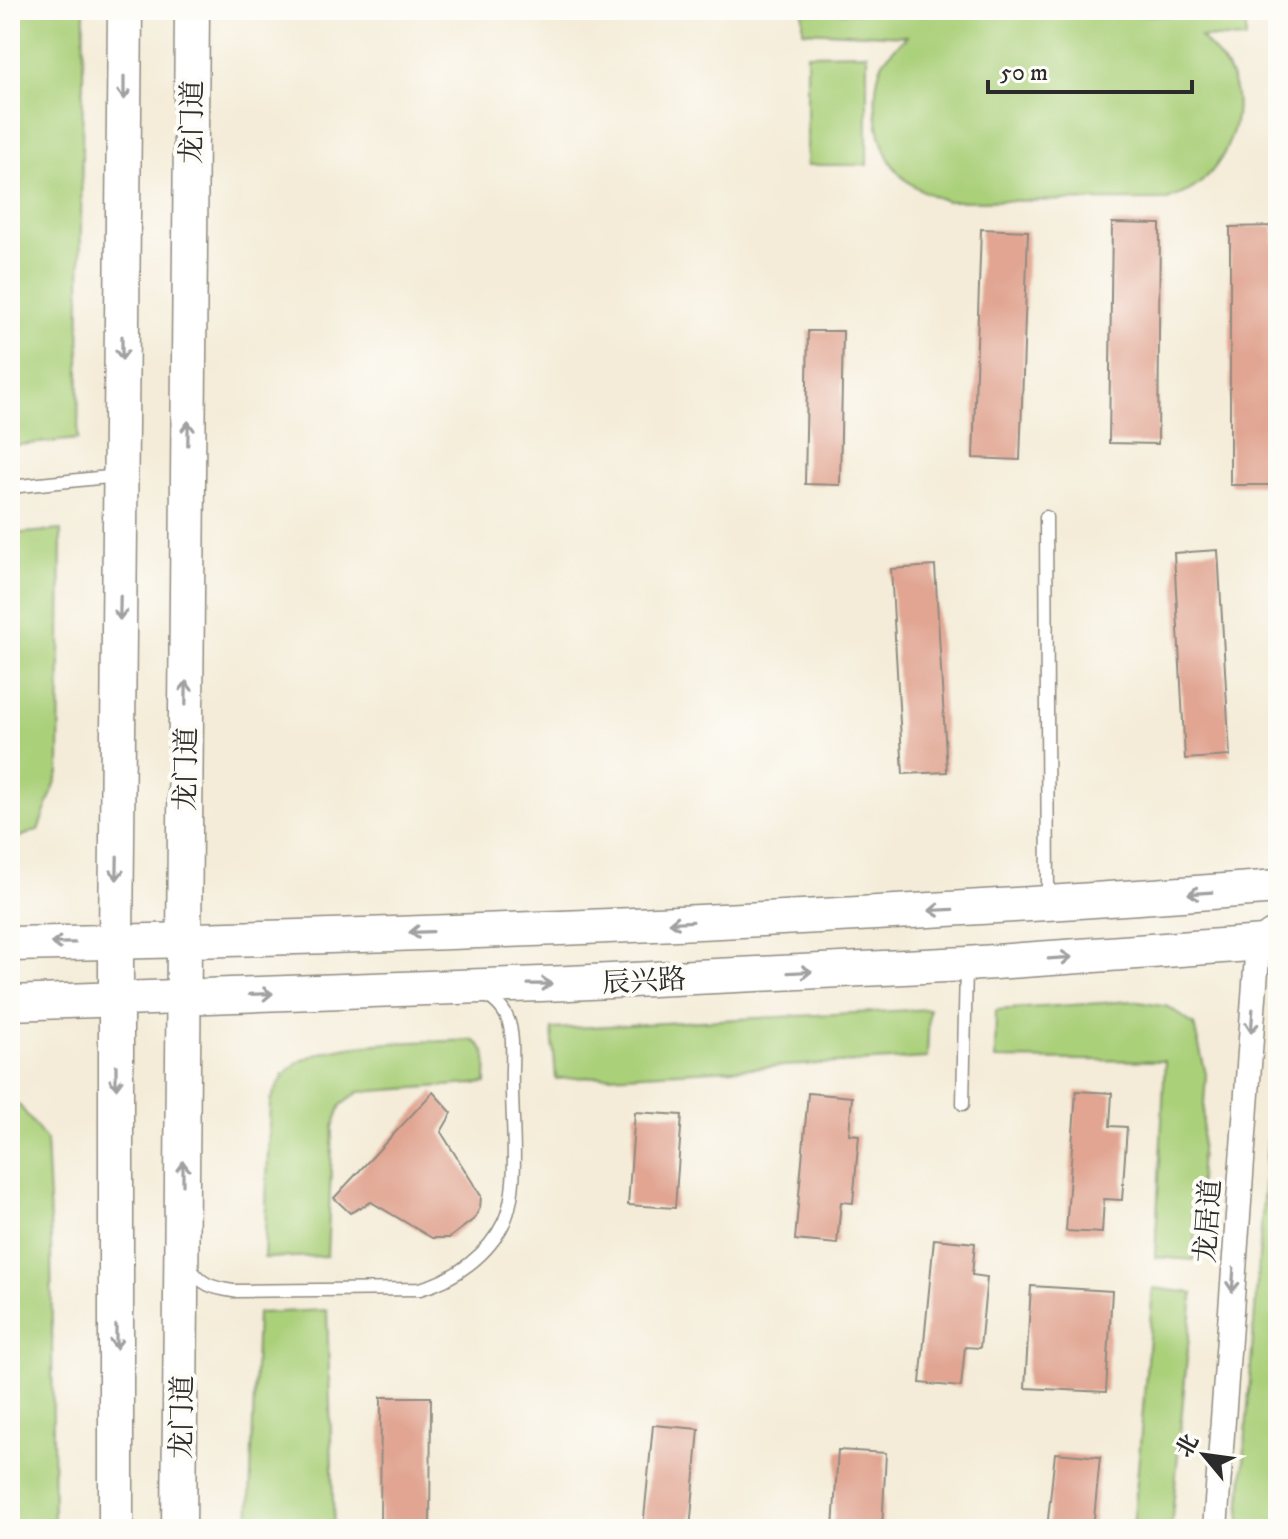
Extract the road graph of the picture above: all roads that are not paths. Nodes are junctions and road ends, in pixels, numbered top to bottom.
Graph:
1 (125, 10) edge
2 (192, 10) edge
3 (121, 476) junction
4 (10, 487) edge
5 (1046, 517) dead end
6 (1278, 887) edge
7 (1048, 904) junction
8 (1271, 937) edge
9 (184, 939) junction
10 (116, 942) junction
11 (10, 944) edge
12 (966, 964) junction
13 (462, 986) junction
14 (183, 998) junction
15 (116, 999) junction
16 (10, 1003) edge
17 (963, 1104) dead end
18 (183, 1250) junction
19 (116, 1529) edge
20 (179, 1529) edge
21 (1215, 1529) edge

1 -> 3 main road
9 -> 2 main road, 龙门道
3 - 4 lane
3 -> 10 main road
5 - 7 lane
6 -> 7 main road, 辰兴路
7 -> 9 main road, 辰兴路
12 -> 8 main road, 辰兴路
8 -> 21 street, 龙居道
9 - 10 main road, 辰兴路
9 - 14 main road, 龙门道
10 -> 11 main road, 辰兴路
10 - 15 main road
13 -> 12 main road, 辰兴路
12 - 17 lane
14 -> 13 main road, 辰兴路
13 - 18 lane
14 - 15 main road, 辰兴路
18 -> 14 main road, 龙门道
15 - 16 main road, 辰兴路
15 -> 19 main road
18 - 20 main road, 龙门道

